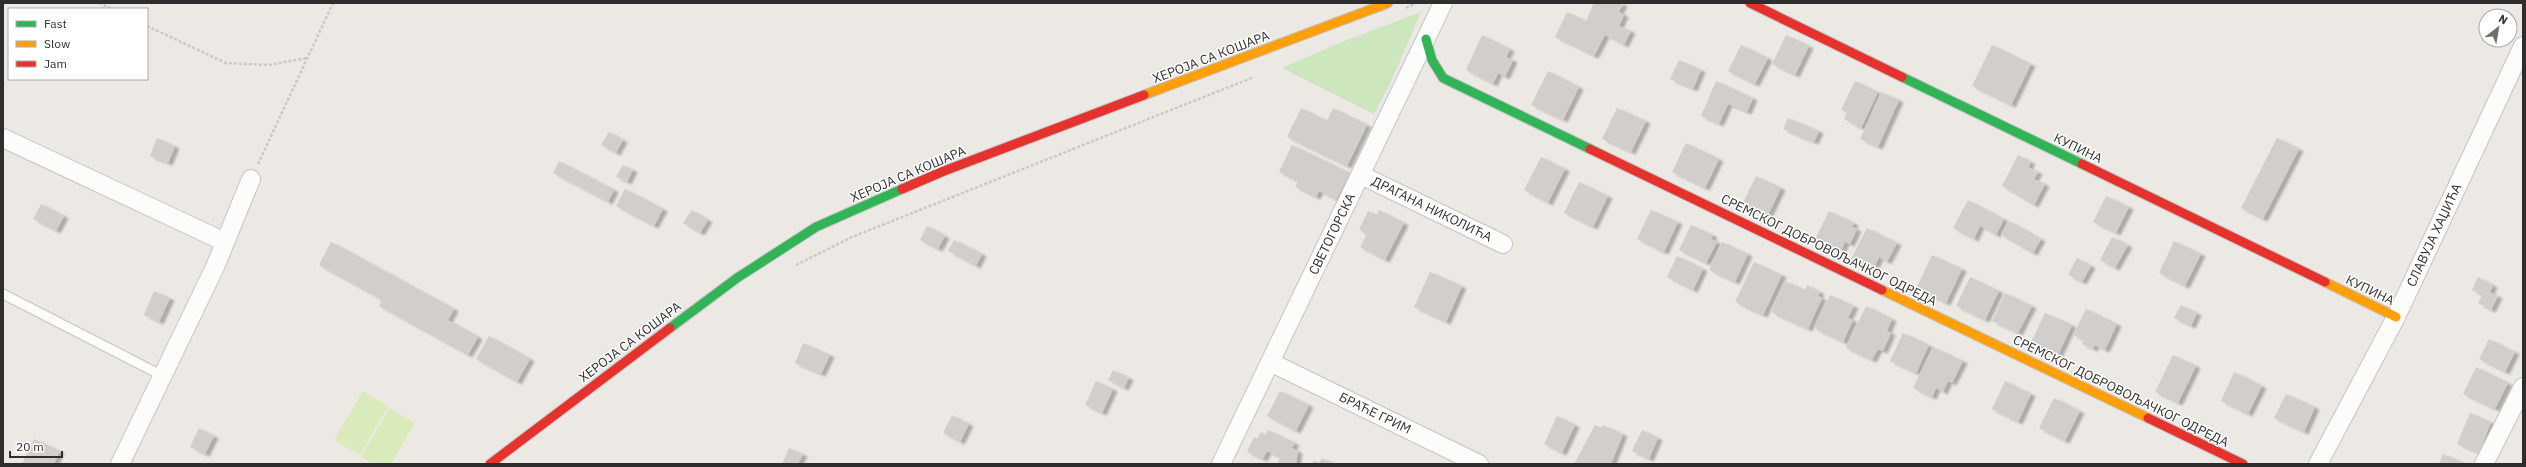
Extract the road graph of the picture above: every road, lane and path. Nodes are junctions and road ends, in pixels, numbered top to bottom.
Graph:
1 (99, 3) edge
2 (333, 3) edge
3 (1388, 3) edge
4 (1416, 3) edge
5 (1443, 3) edge
6 (1750, 3) edge
7 (110, 8) edge
8 (1402, 9) dead end
9 (148, 26) edge
10 (1426, 39) junction
11 (2523, 46) edge
12 (307, 58) junction
13 (1260, 74) dead end
14 (3, 138) edge
15 (1360, 175) junction
16 (251, 179) joint
17 (225, 242) junction
18 (1503, 244) dead end
19 (789, 269) dead end
20 (3, 294) edge
21 (2396, 317) junction
22 (1270, 362) junction
23 (163, 376) junction
24 (2523, 387) edge
25 (120, 464) edge
26 (490, 464) edge
27 (1221, 464) edge
28 (1479, 464) edge
29 (2243, 464) edge
30 (2318, 464) edge
31 (2484, 464) edge

1 - 7 path
2 - 12 path
3 - 26 street, ХЕРОЈА СА КОШАРА
4 - 8 path
5 - 10 street, СВЕТОГОРСКА
6 - 21 street, КУПИНА
9 - 12 path
10 - 15 street, СВЕТОГОРСКА
10 - 29 street, СРЕМСКОГ ДОБРОВОЉАЧКОГ ОДРЕДА
11 - 21 street, СЛАВУЈА ХАЏИЋА
12 - 16 path
13 - 19 path
14 - 17 street
15 - 18 street, ДРАГАНА НИКОЛИЋА
15 - 22 street, СВЕТОГОРСКА
16 - 17 street
17 - 23 street
20 - 23 lane
21 - 30 street, СЛАВУЈА ХАЏИЋА
22 - 27 street, СВЕТОГОРСКА
22 - 28 street, БРАЋЕ ГРИМ
23 - 25 street
24 - 31 street

